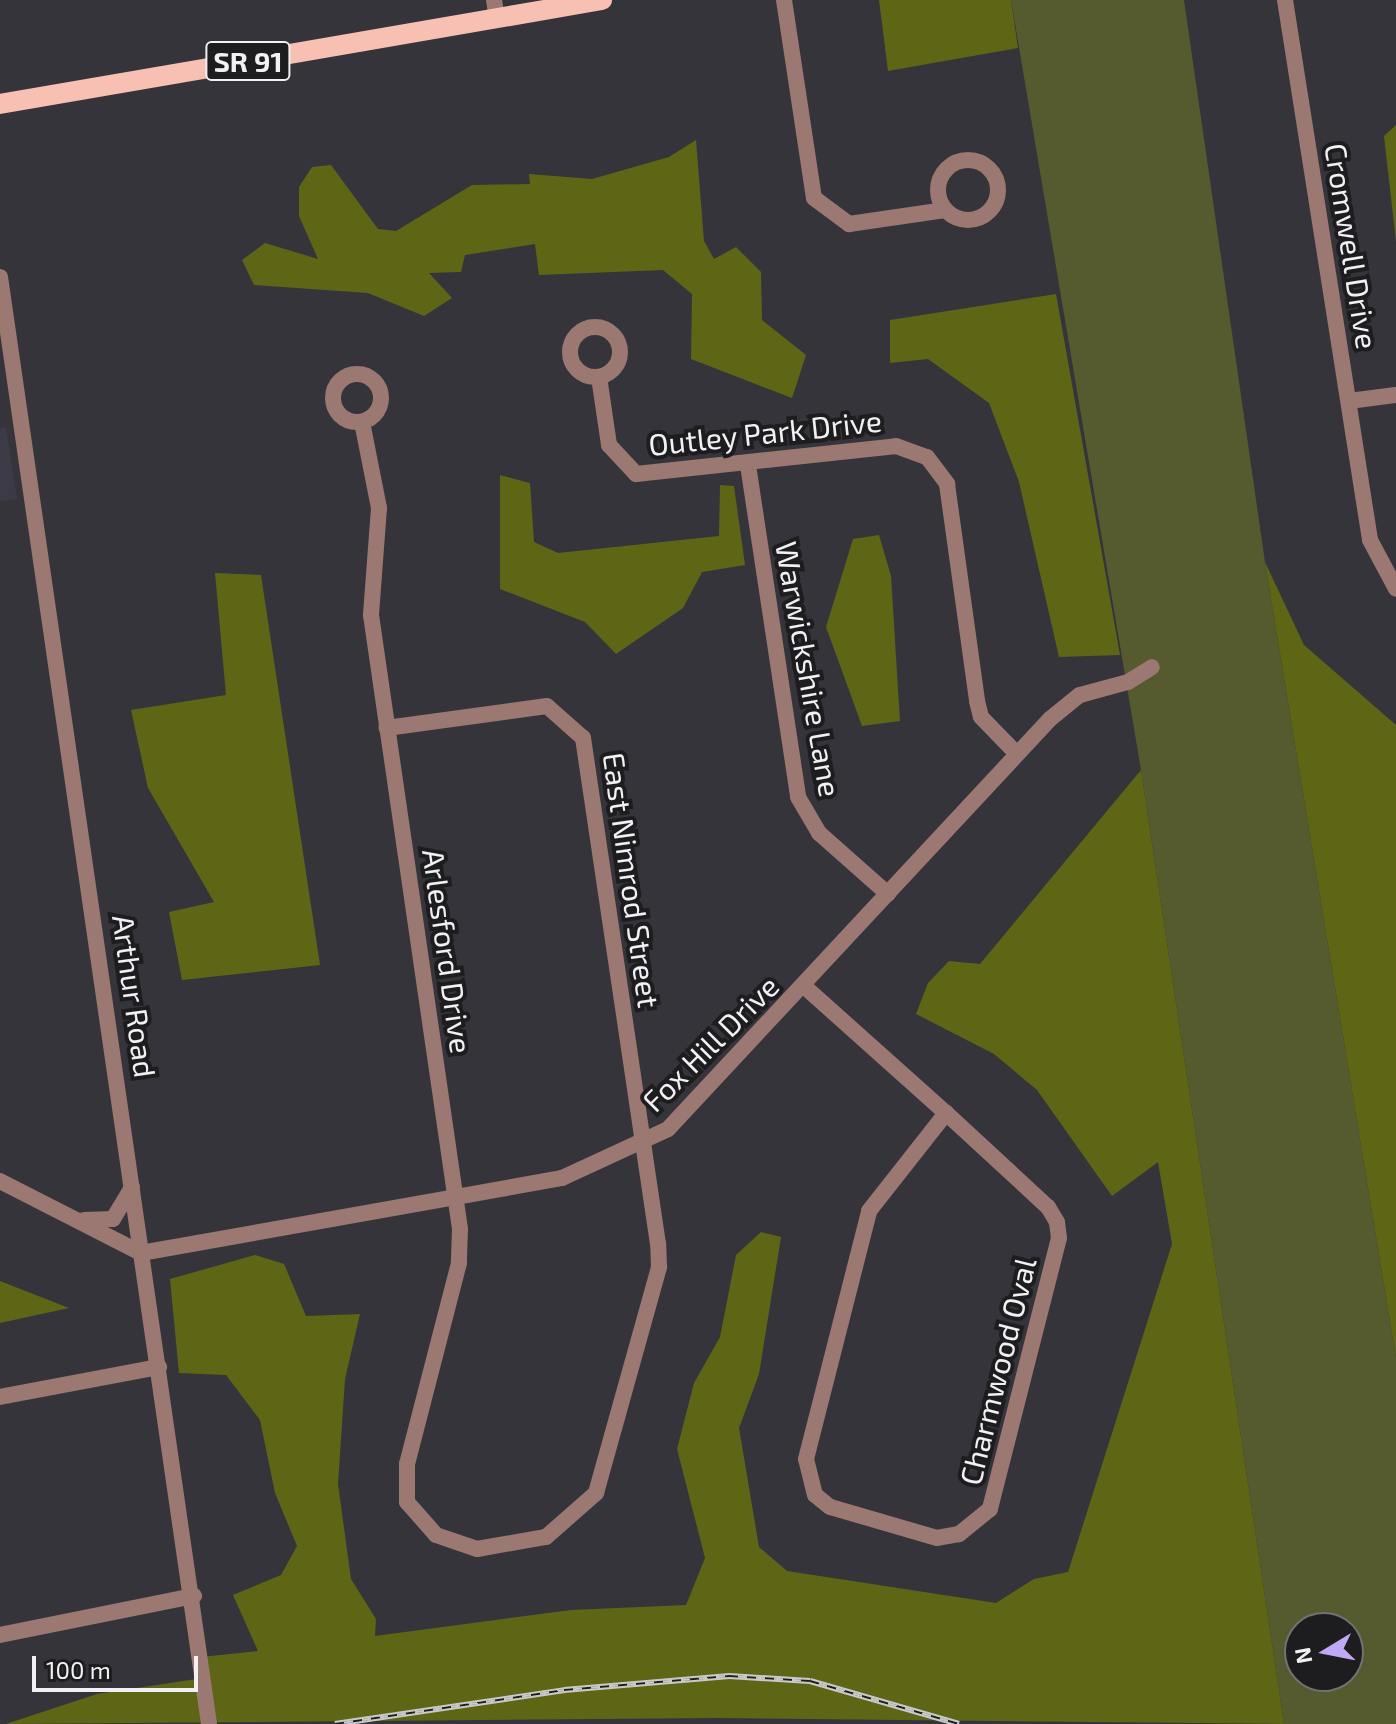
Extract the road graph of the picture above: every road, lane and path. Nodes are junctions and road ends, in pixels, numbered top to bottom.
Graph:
1 (602, 0) edge
2 (784, 0) edge
3 (1285, 0) edge
4 (496, 9) edge
5 (0, 104) edge
6 (945, 210) dead end
7 (0, 277) edge
8 (599, 377) dead end
9 (1396, 395) edge
10 (1349, 401) junction
11 (362, 422) dead end
12 (748, 465) junction
13 (1396, 589) edge
14 (1152, 667) dead end
15 (387, 728) junction
16 (1016, 753) junction
17 (888, 894) junction
18 (805, 987) junction
19 (946, 1113) junction
20 (642, 1144) junction
21 (134, 1177) junction
22 (0, 1181) edge
23 (456, 1198) junction
24 (79, 1219) junction
25 (141, 1253) junction
26 (159, 1367) junction
27 (0, 1397) edge
28 (406, 1484) joint
29 (194, 1596) junction
30 (0, 1635) edge
31 (209, 1724) edge

1 - 4 main road, SR 91
2 - 6 street
3 - 10 street, Cromwell Drive
4 - 5 main road, SR 91
7 - 21 street, Arthur Road
8 - 12 street, Outley Park Drive
9 - 10 street
10 - 13 street, Cromwell Drive
11 - 15 street, Arlesford Drive
12 - 16 street, Outley Park Drive
12 - 17 street, Warwickshire Lane
14 - 16 street, Fox Hill Drive
15 - 20 street, East Nimrod Street
15 - 23 street, Arlesford Drive
16 - 17 street, Fox Hill Drive
17 - 18 street, Fox Hill Drive
18 - 19 street, Charmwood Oval
18 - 20 street, Fox Hill Drive
19 - 19 street, Charmwood Oval
20 - 23 street, Fox Hill Drive
20 - 28 street, East Nimrod Street
21 - 24 street
21 - 25 street, Arthur Road
22 - 24 street
23 - 25 street, Fox Hill Drive
23 - 28 street, Arlesford Drive
24 - 25 street
25 - 26 street, Arthur Road
26 - 27 street
26 - 29 street, Arthur Road
29 - 30 street
29 - 31 street, Arthur Road

